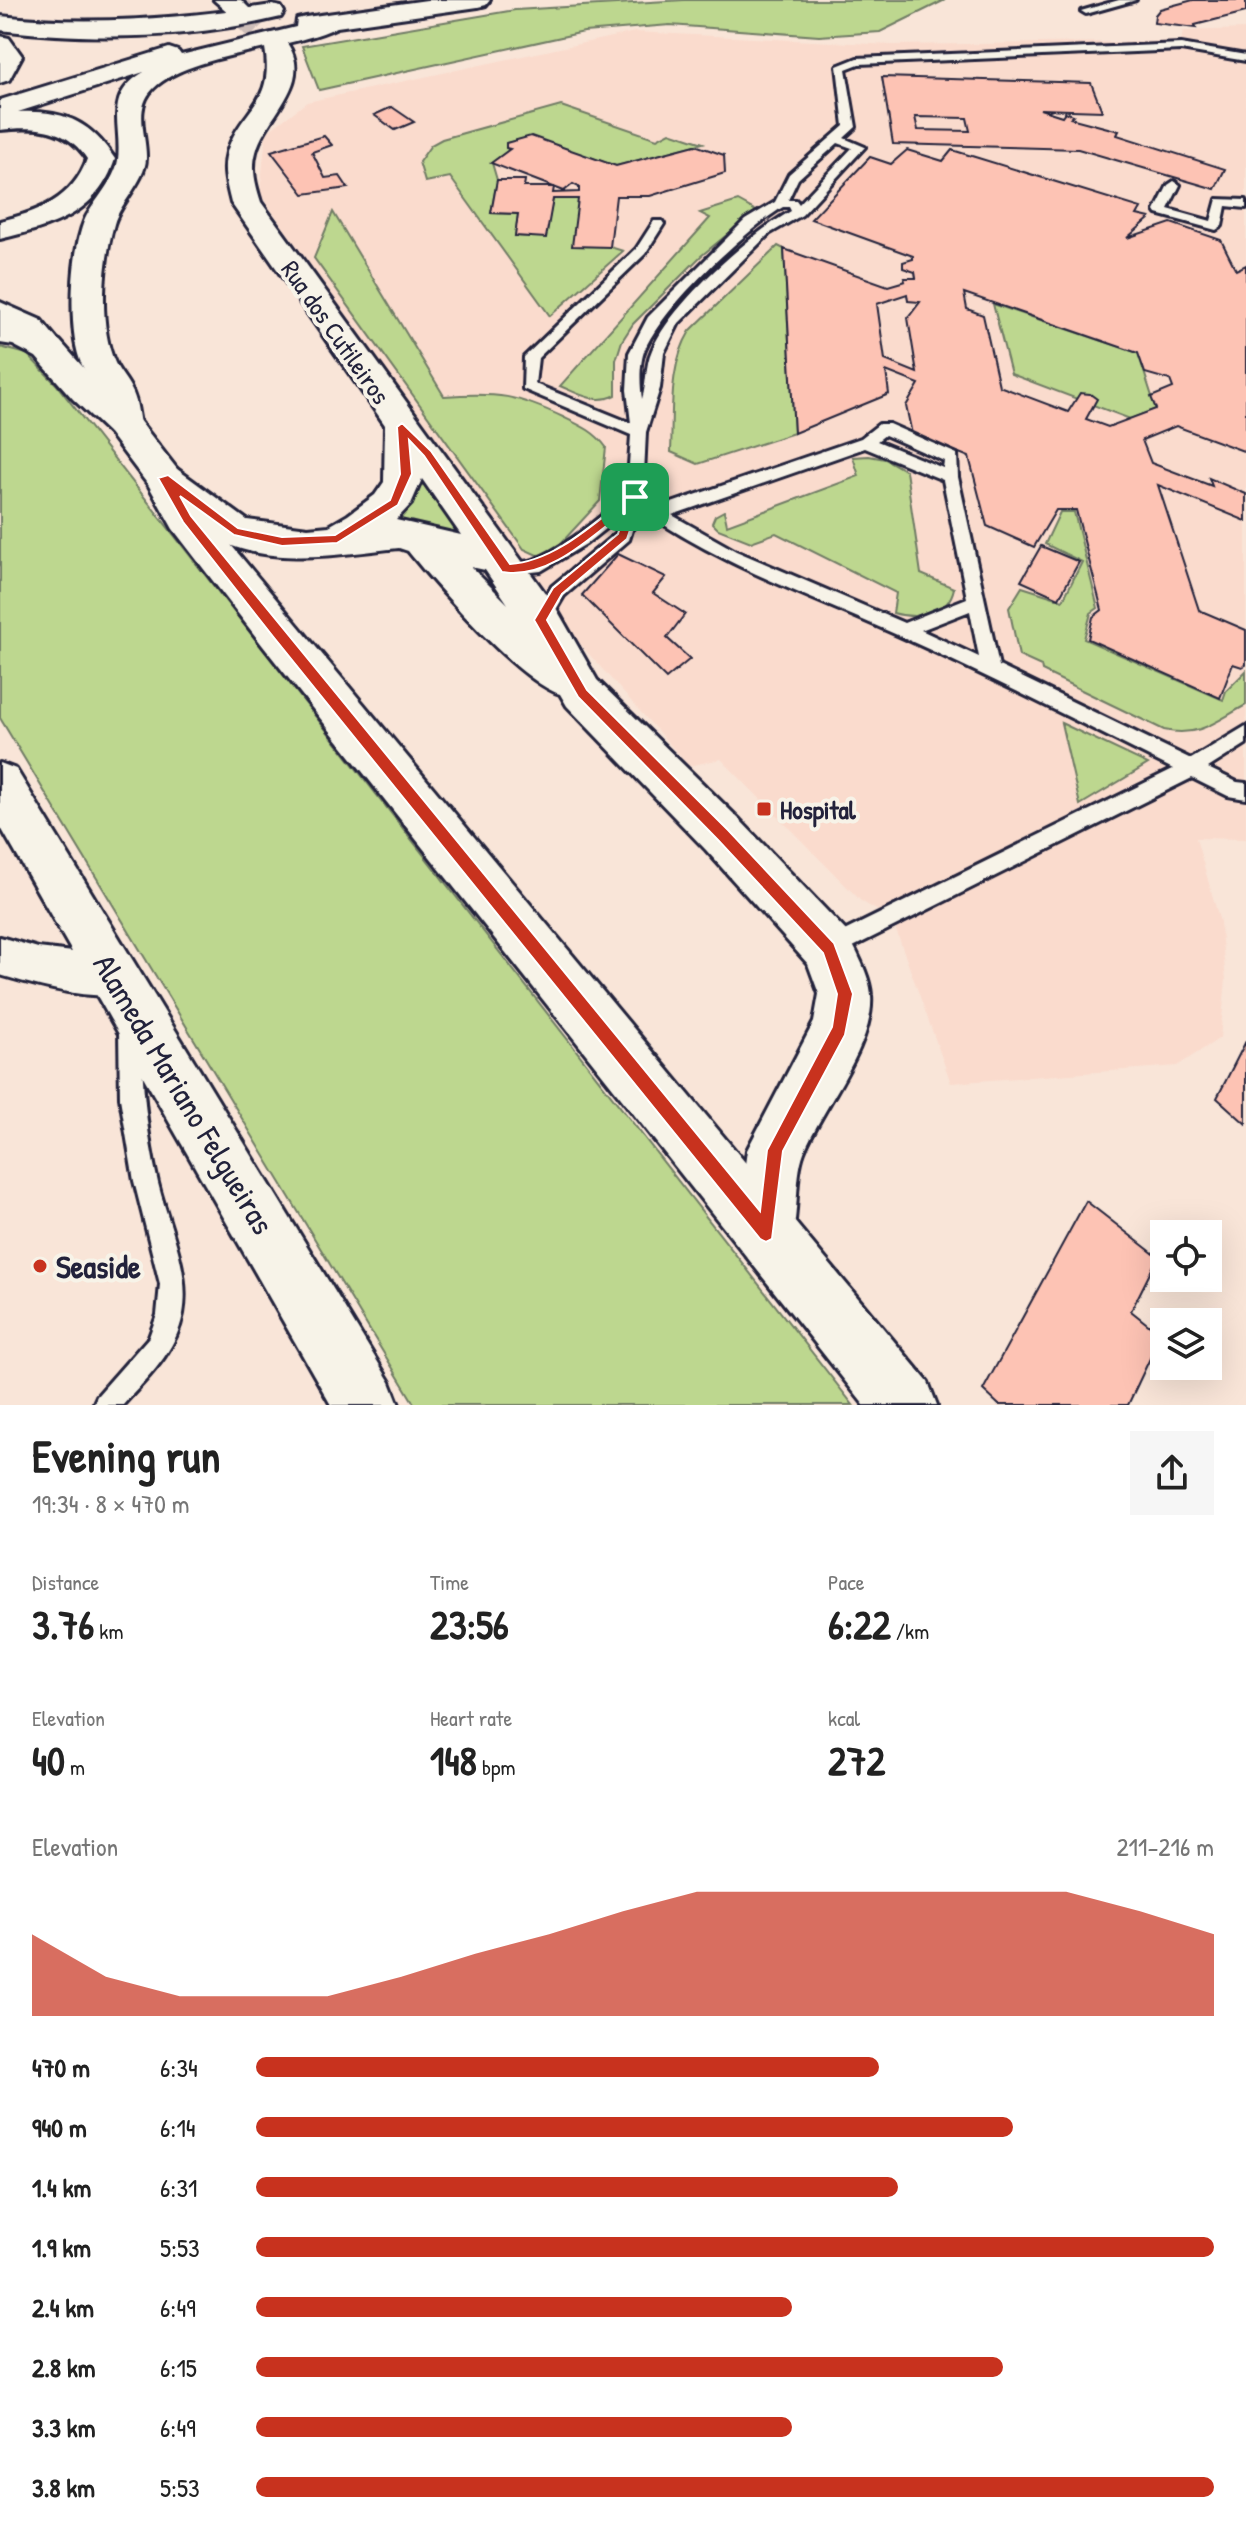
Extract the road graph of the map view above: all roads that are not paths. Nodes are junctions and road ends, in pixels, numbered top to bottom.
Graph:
1 (383, 0) edge
2 (478, 0) edge
3 (1131, 0) edge
4 (1086, 11) dead end
5 (330, 14) junction
6 (0, 23) edge
7 (0, 43) edge
8 (278, 48) tunnel mouth
9 (1246, 58) edge
10 (0, 75) edge
11 (0, 95) edge
12 (0, 109) edge
13 (0, 122) edge
14 (836, 139) junction
15 (1174, 185) dead end
16 (780, 204) junction
17 (1246, 204) edge
18 (798, 212) junction
19 (658, 224) dead end
20 (0, 230) edge
21 (0, 312) edge
22 (0, 333) edge
23 (48, 349) junction
24 (122, 424) junction
25 (402, 427) junction
26 (639, 432) junction
27 (164, 478) junction
28 (635, 497) junction
29 (657, 514) junction
30 (337, 539) junction
31 (423, 542) junction
32 (502, 564) junction
33 (976, 602) junction
34 (541, 620) junction
35 (903, 630) junction
36 (991, 671) junction
37 (582, 693) junction
38 (1246, 734) edge
39 (1191, 769) junction
40 (0, 783) edge
41 (1246, 791) edge
42 (829, 949) junction
43 (0, 956) edge
44 (123, 989) junction
45 (766, 1233) junction
46 (106, 1405) edge
47 (367, 1405) edge
48 (905, 1405) edge

1 - 5 main road
2 - 5 main road
3 - 4 lane
5 - 6 main road
5 - 11 main road
5 - 12 main road
5 - 24 main road
7 - 10 main road
8 - 25 main road, Rua dos Cutileiros
9 - 14 lane
13 - 20 main road
14 - 16 lane
14 - 18 lane
15 - 17 lane
16 - 18 lane
16 - 26 lane
18 - 26 lane
19 - 26 lane
21 - 23 main road
22 - 23 main road
23 - 24 main road
24 - 27 main road
25 - 30 main road
25 - 32 main road, Rua dos Cutileiros
26 - 28 lane
27 - 30 main road
27 - 45 main road
28 - 29 lane
28 - 32 lane
28 - 34 lane
29 - 33 lane
29 - 35 lane
30 - 31 main road
31 - 32 main road
31 - 37 main road
32 - 34 main road, Rua dos Cutileiros
33 - 35 lane
33 - 36 lane
34 - 37 main road, Rua dos Cutileiros
35 - 36 lane
36 - 39 lane
37 - 42 main road, Rua dos Cutileiros
38 - 39 lane
39 - 41 lane
39 - 42 lane
40 - 44 main road, Alameda Mariano Felgueiras
42 - 45 main road, Rua dos Cutileiros
43 - 44 street
44 - 46 lane
44 - 47 main road, Alameda Mariano Felgueiras
45 - 48 main road

